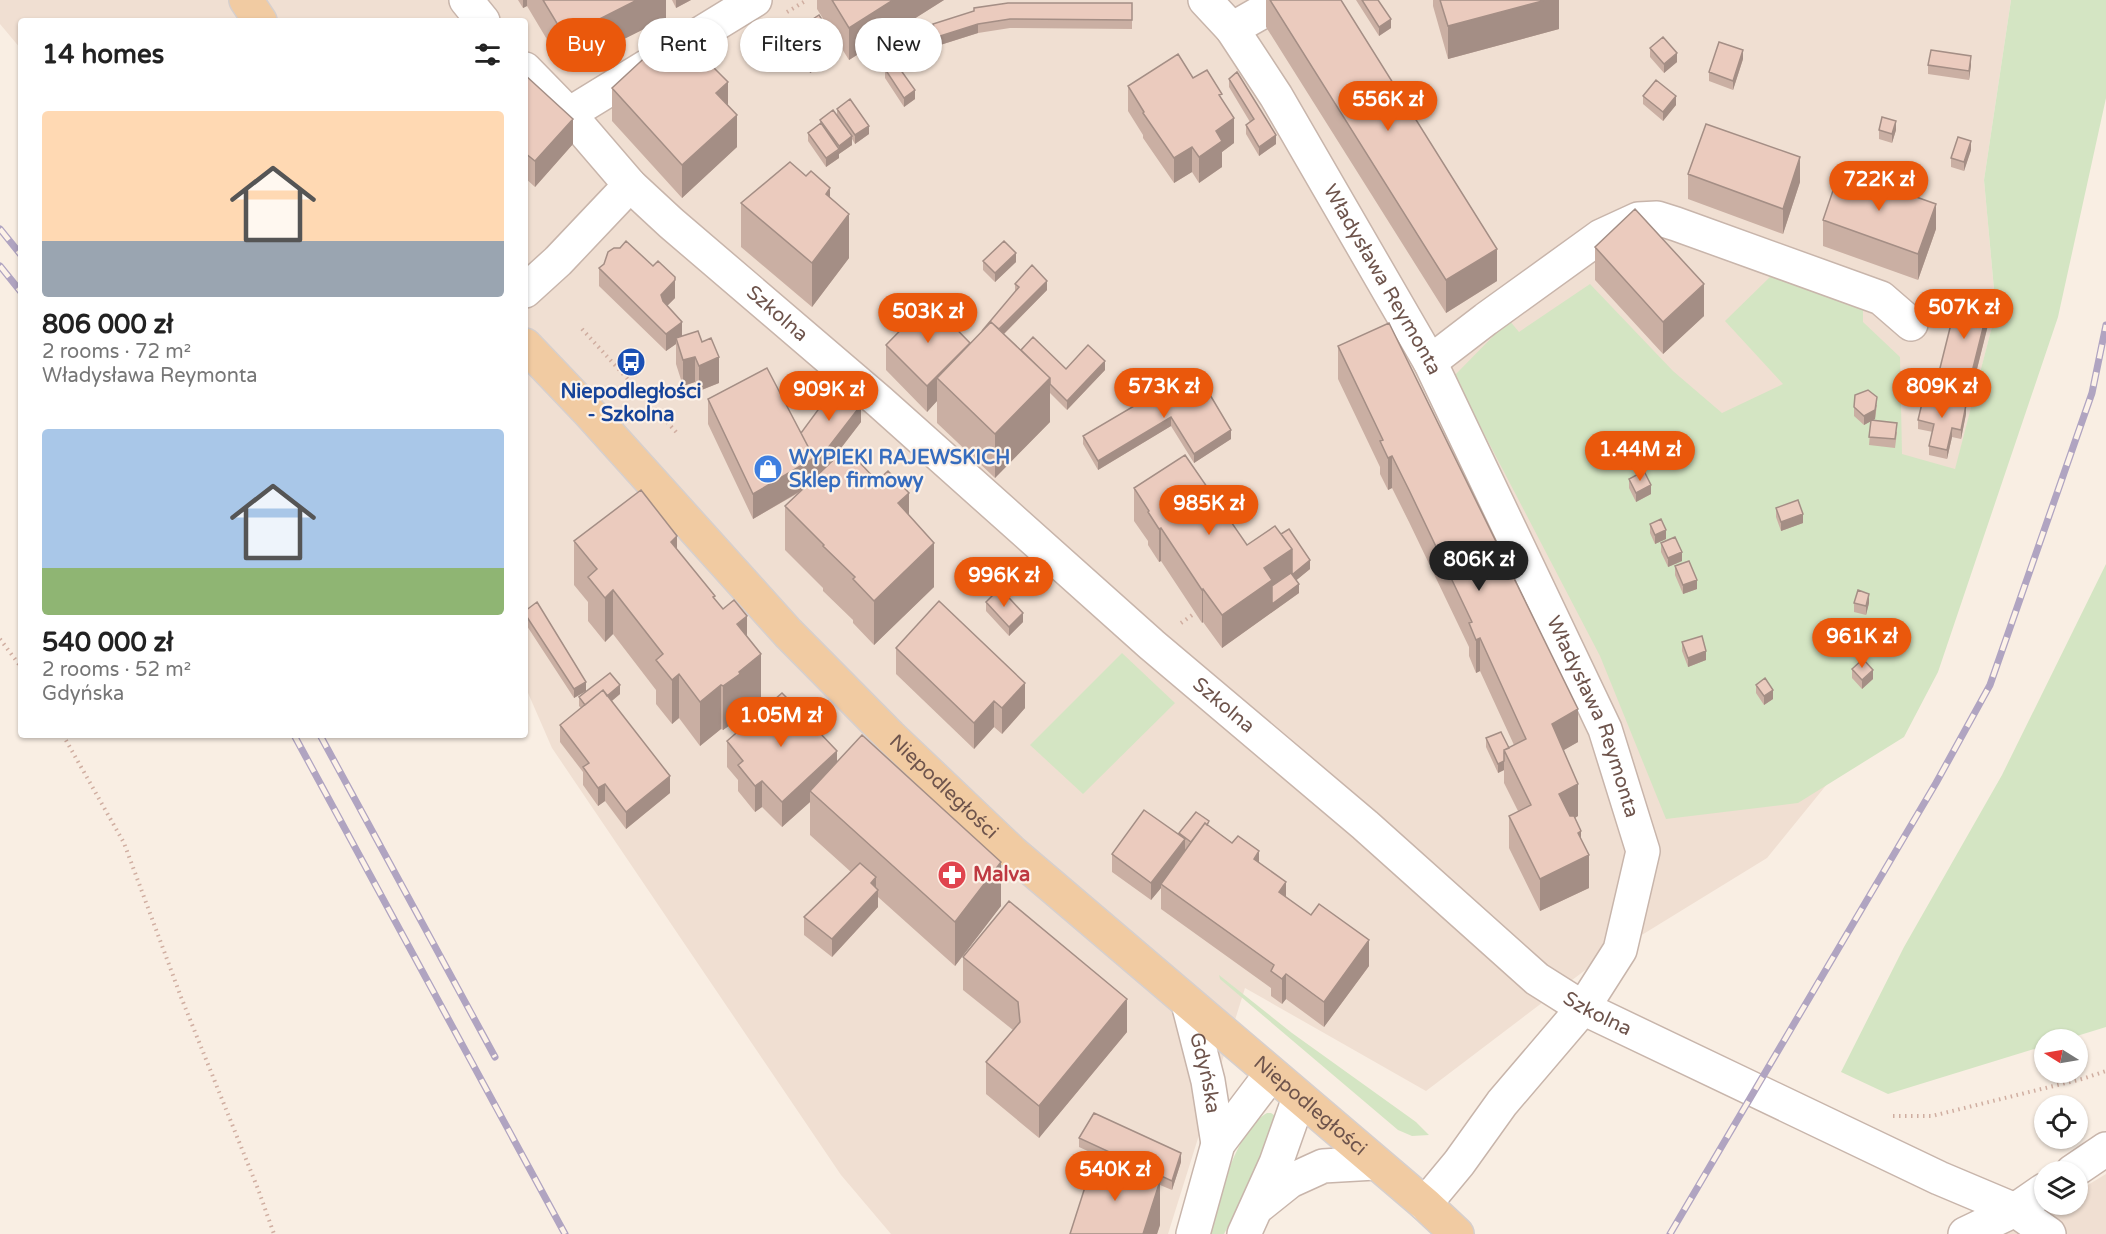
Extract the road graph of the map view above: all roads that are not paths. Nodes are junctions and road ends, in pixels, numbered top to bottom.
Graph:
1 (246, 0) edge
2 (466, 0) edge
3 (755, 0) edge
4 (1206, 0) edge
5 (1283, 0) edge
6 (258, 18) edge
7 (481, 18) edge
8 (1232, 29) junction
9 (528, 72) edge
10 (570, 114) junction
11 (630, 185) junction
12 (528, 288) edge
13 (1911, 324) dead end
14 (528, 348) edge
15 (1430, 362) junction
16 (1188, 1003) junction
17 (1583, 1008) junction
18 (1271, 1074) junction
19 (1299, 1098) junction
20 (1218, 1144) junction
21 (2106, 1149) edge
22 (2088, 1161) edge
23 (1375, 1163) junction
24 (2034, 1197) edge
25 (1425, 1204) junction
26 (2015, 1210) junction
27 (1250, 1221) edge
28 (1193, 1234) edge
29 (1457, 1234) edge
30 (1965, 1234) edge
31 (2049, 1234) edge

1 - 6 main road
2 - 7 street
3 - 10 street
4 - 8 street, Władysława Reymonta
5 - 8 street
8 - 15 street, Władysława Reymonta
9 - 10 street, Szkolna
10 - 11 street, Szkolna
11 - 12 street
11 - 17 street, Szkolna
13 - 15 street
14 - 16 main road, Niepodległości
15 - 17 street, Władysława Reymonta
16 - 18 main road, Niepodległości
16 - 20 street, Gdyńska
17 - 25 street, Władysława Reymonta
17 - 26 street, Szkolna
18 - 19 main road, Niepodległości
18 - 20 street, Gdyńska
19 - 23 main road, Niepodległości
19 - 27 street
20 - 28 street, Gdyńska
21 - 22 street
23 - 25 main road, Niepodległości
23 - 27 street
24 - 26 street
25 - 29 main road, Niepodległości
26 - 30 street
26 - 31 street, Szkolna

